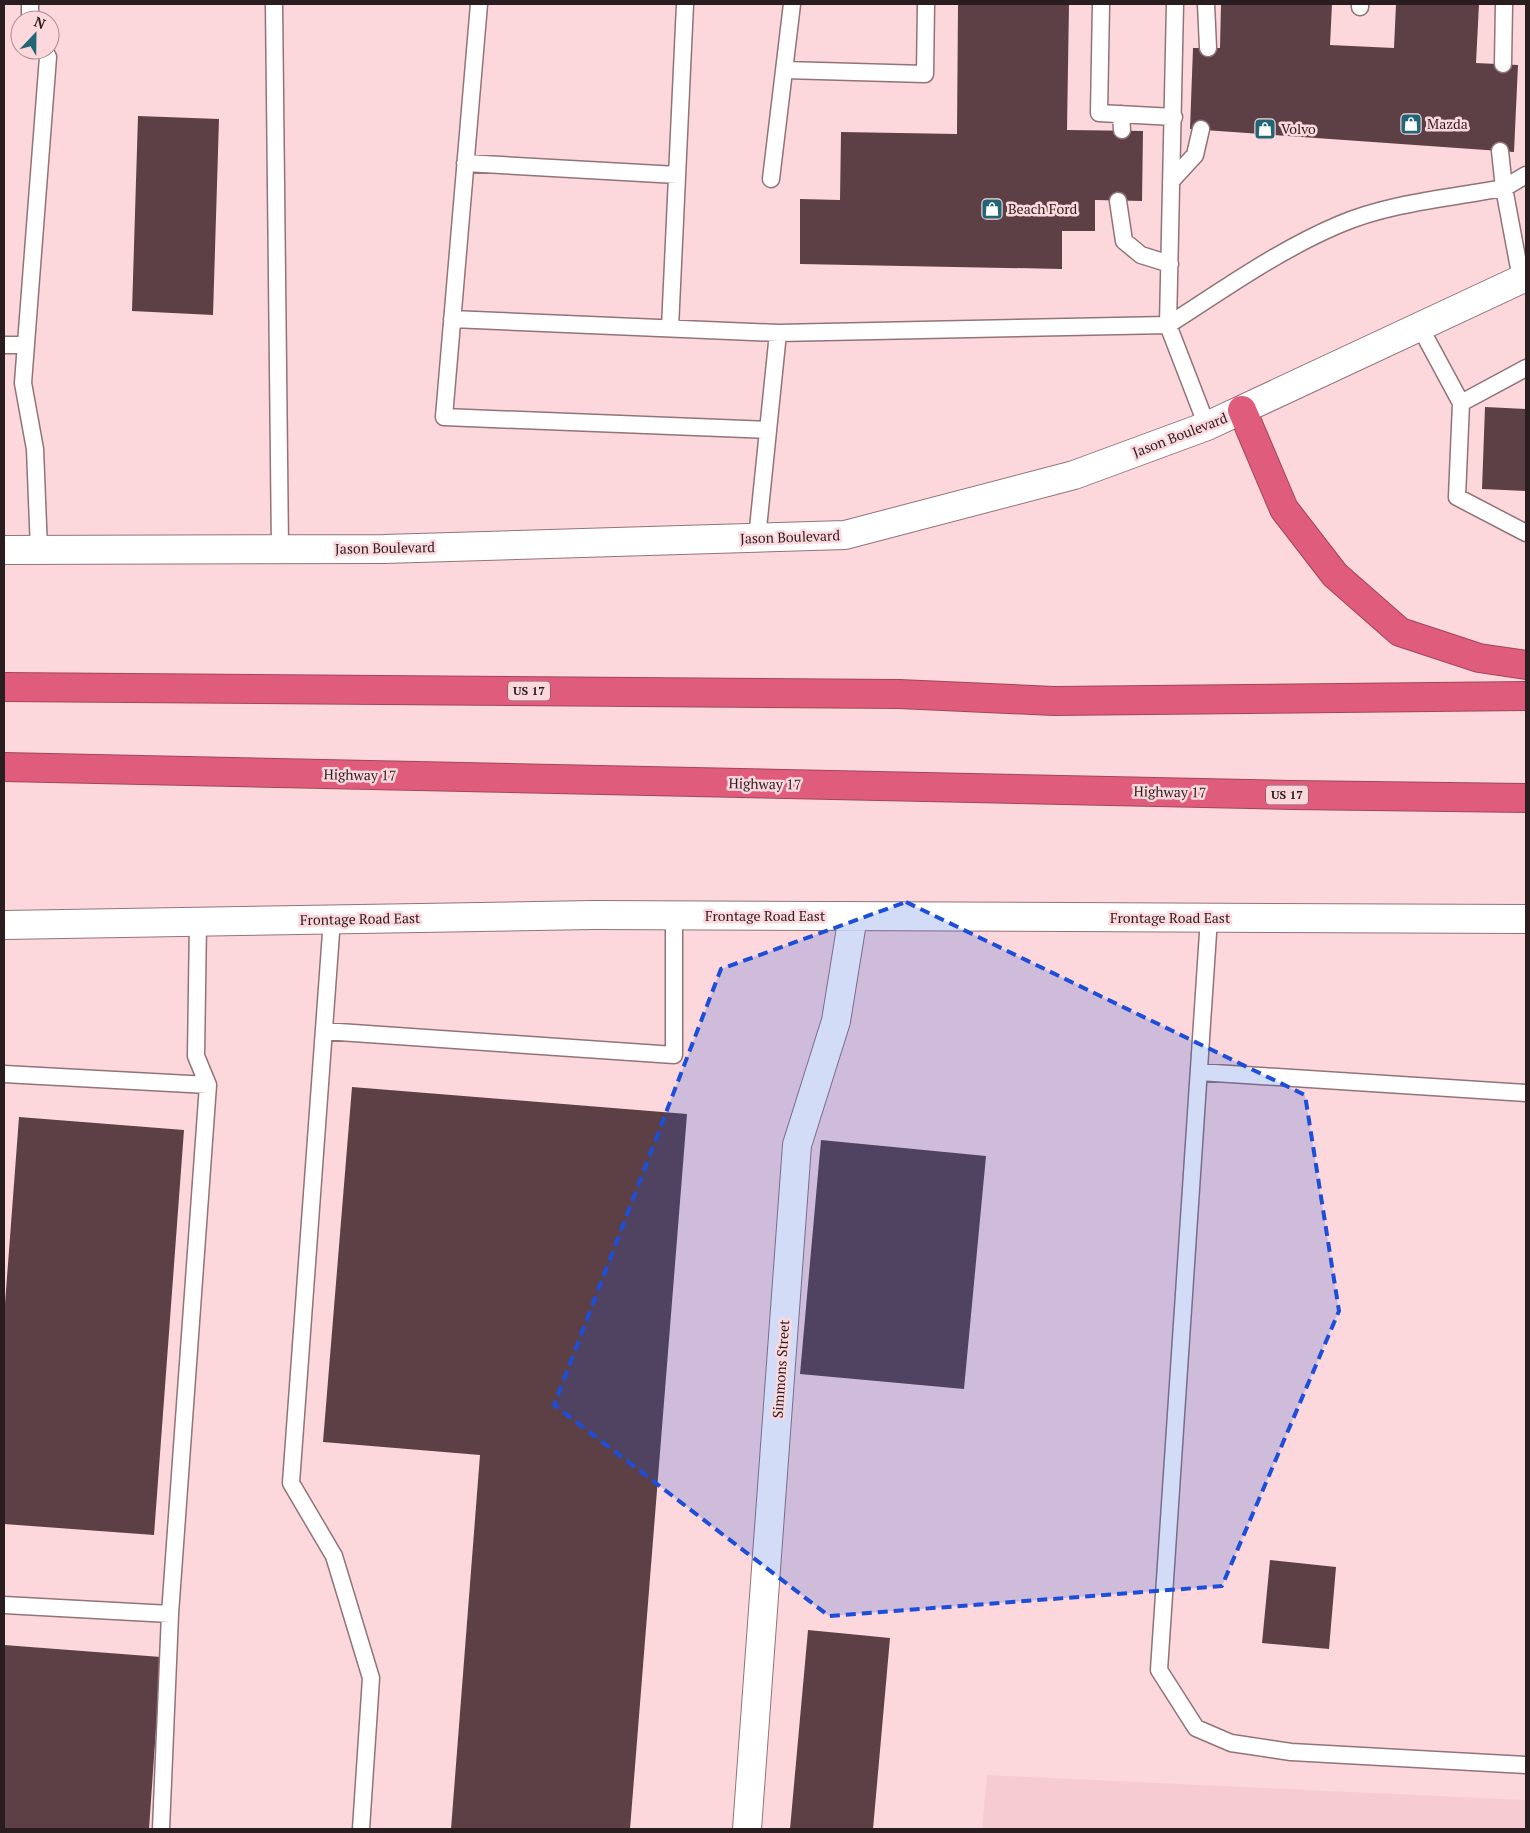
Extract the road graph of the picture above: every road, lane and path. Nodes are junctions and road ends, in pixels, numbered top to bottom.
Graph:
1 (274, 4) edge
2 (479, 4) edge
3 (685, 4) edge
4 (792, 4) edge
5 (926, 4) edge
6 (1101, 4) edge
7 (1175, 4) edge
8 (1206, 4) edge
9 (1504, 4) edge
10 (1208, 48) dead end
11 (48, 60) edge
12 (1503, 64) dead end
13 (785, 70) junction
14 (1174, 117) junction
15 (1201, 129) dead end
16 (1500, 151) dead end
17 (465, 163) junction
18 (678, 175) junction
19 (1526, 175) edge
20 (771, 179) dead end
21 (1172, 180) junction
22 (1504, 188) junction
23 (1118, 200) dead end
24 (1170, 264) junction
25 (1524, 278) edge
26 (452, 319) junction
27 (1168, 325) junction
28 (1420, 327) junction
29 (670, 328) junction
30 (778, 333) junction
31 (4, 345) edge
32 (26, 345) junction
33 (1526, 368) edge
34 (1461, 403) junction
35 (1242, 410) junction
36 (1207, 426) junction
37 (768, 430) junction
38 (1526, 532) edge
39 (757, 538) junction
40 (280, 549) junction
41 (4, 550) edge
42 (39, 550) junction
43 (1526, 665) edge
44 (4, 687) edge
45 (1526, 696) edge
46 (4, 767) edge
47 (1526, 798) edge
48 (674, 915) junction
49 (853, 916) junction
50 (1209, 918) junction
51 (332, 919) junction
52 (1526, 919) edge
53 (198, 922) junction
54 (4, 925) edge
55 (324, 1031) junction
56 (1199, 1072) junction
57 (4, 1074) edge
58 (208, 1085) junction
59 (1526, 1093) edge
60 (4, 1605) edge
61 (170, 1614) junction
62 (1526, 1765) edge
63 (161, 1829) edge
64 (361, 1829) edge
65 (747, 1829) edge

1 - 40 lane
2 - 17 lane
3 - 18 lane
4 - 13 lane
5 - 13 lane
6 - 14 lane
7 - 14 lane
8 - 10 lane
9 - 12 lane
11 - 32 lane
13 - 20 lane
14 - 21 lane
15 - 21 lane
16 - 22 lane
17 - 18 lane
17 - 26 lane
18 - 29 lane
19 - 22 lane
21 - 24 lane
22 - 25 lane
22 - 27 lane
23 - 24 lane
24 - 27 lane
25 - 28 street, Jason Boulevard
26 - 29 lane
26 - 37 lane
27 - 30 lane
27 - 36 lane
28 - 34 lane
28 - 35 street, Jason Boulevard
29 - 30 lane
30 - 37 lane
31 - 32 lane
32 - 42 lane
33 - 34 lane
34 - 38 lane
35 - 36 street, Jason Boulevard
35 - 43 highway
36 - 39 street, Jason Boulevard
37 - 39 lane
39 - 40 street, Jason Boulevard
40 - 42 street, Jason Boulevard
41 - 42 street, Jason Boulevard
44 - 45 highway, US 17
46 - 47 highway, Highway 17 / US 17
48 - 49 street, Frontage Road East
48 - 51 street, Frontage Road East
48 - 55 lane
49 - 50 street, Frontage Road East
49 - 65 street, Simmons Street
50 - 52 street, Frontage Road East
50 - 56 lane
51 - 53 street, Frontage Road East
51 - 55 lane
53 - 54 street, Frontage Road East
53 - 58 lane
55 - 64 lane
56 - 59 lane
56 - 62 lane
57 - 58 lane
58 - 61 lane
60 - 61 lane
61 - 63 lane

